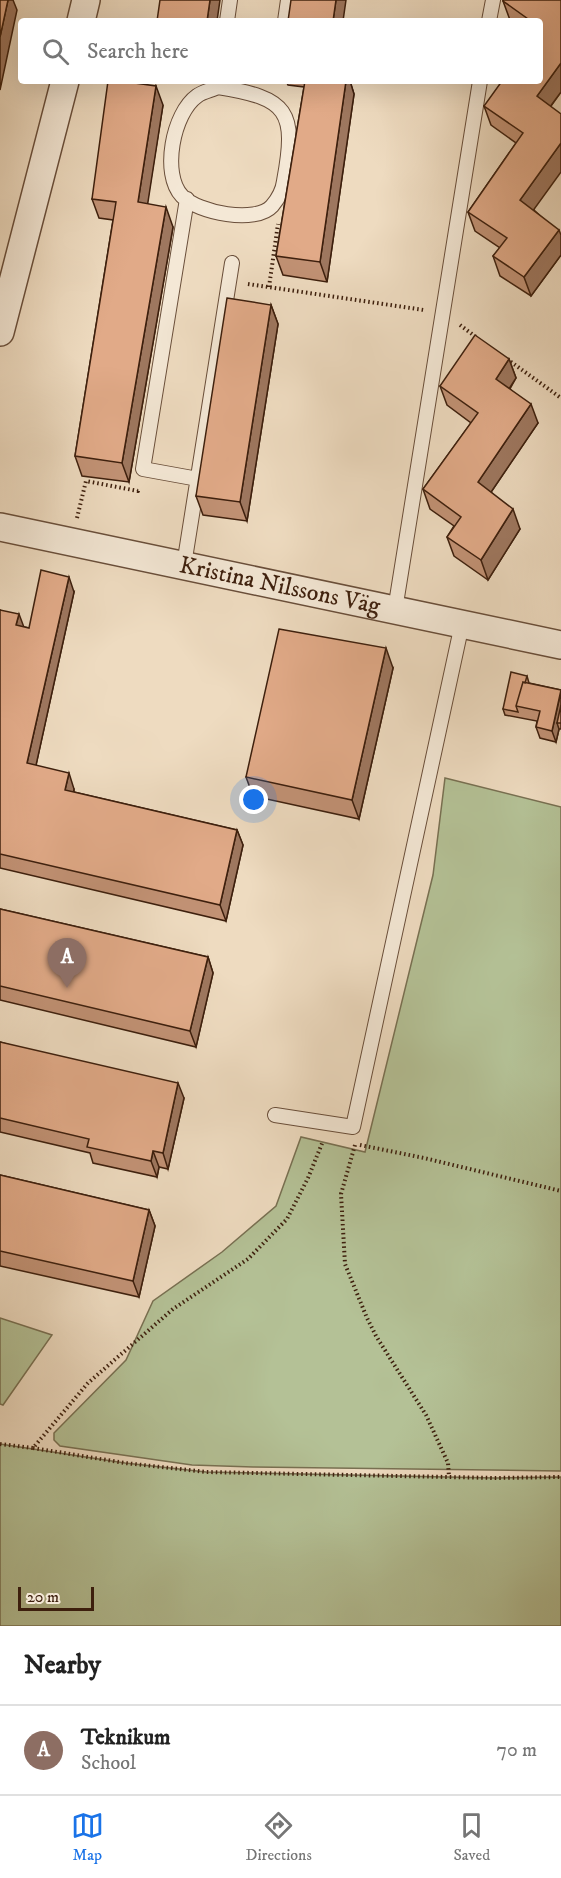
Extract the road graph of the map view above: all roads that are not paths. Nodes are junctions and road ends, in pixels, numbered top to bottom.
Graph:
1 (86, 0) edge
2 (230, 0) edge
3 (288, 0) edge
4 (493, 0) edge
5 (82, 18) edge
6 (227, 18) edge
7 (285, 18) edge
8 (490, 18) edge
9 (64, 84) edge
10 (218, 84) edge
11 (480, 84) edge
12 (187, 199) junction
13 (232, 263) dead end
14 (8, 271) edge
15 (0, 332) edge
16 (198, 479) junction
17 (0, 527) edge
18 (184, 566) junction
19 (395, 610) junction
20 (462, 624) junction
21 (561, 645) edge
22 (275, 1115) dead end

1 - 5 street
2 - 6 lane
3 - 7 lane
4 - 8 lane
9 - 14 street
10 - 12 lane
10 - 12 lane
11 - 19 lane
12 - 16 lane
13 - 16 lane
14 - 15 street
16 - 18 lane
17 - 18 street, Kristina Nilssons Väg
18 - 19 street, Kristina Nilssons Väg
19 - 20 street, Kristina Nilssons Väg
20 - 21 street, Kristina Nilssons Väg
20 - 22 lane

